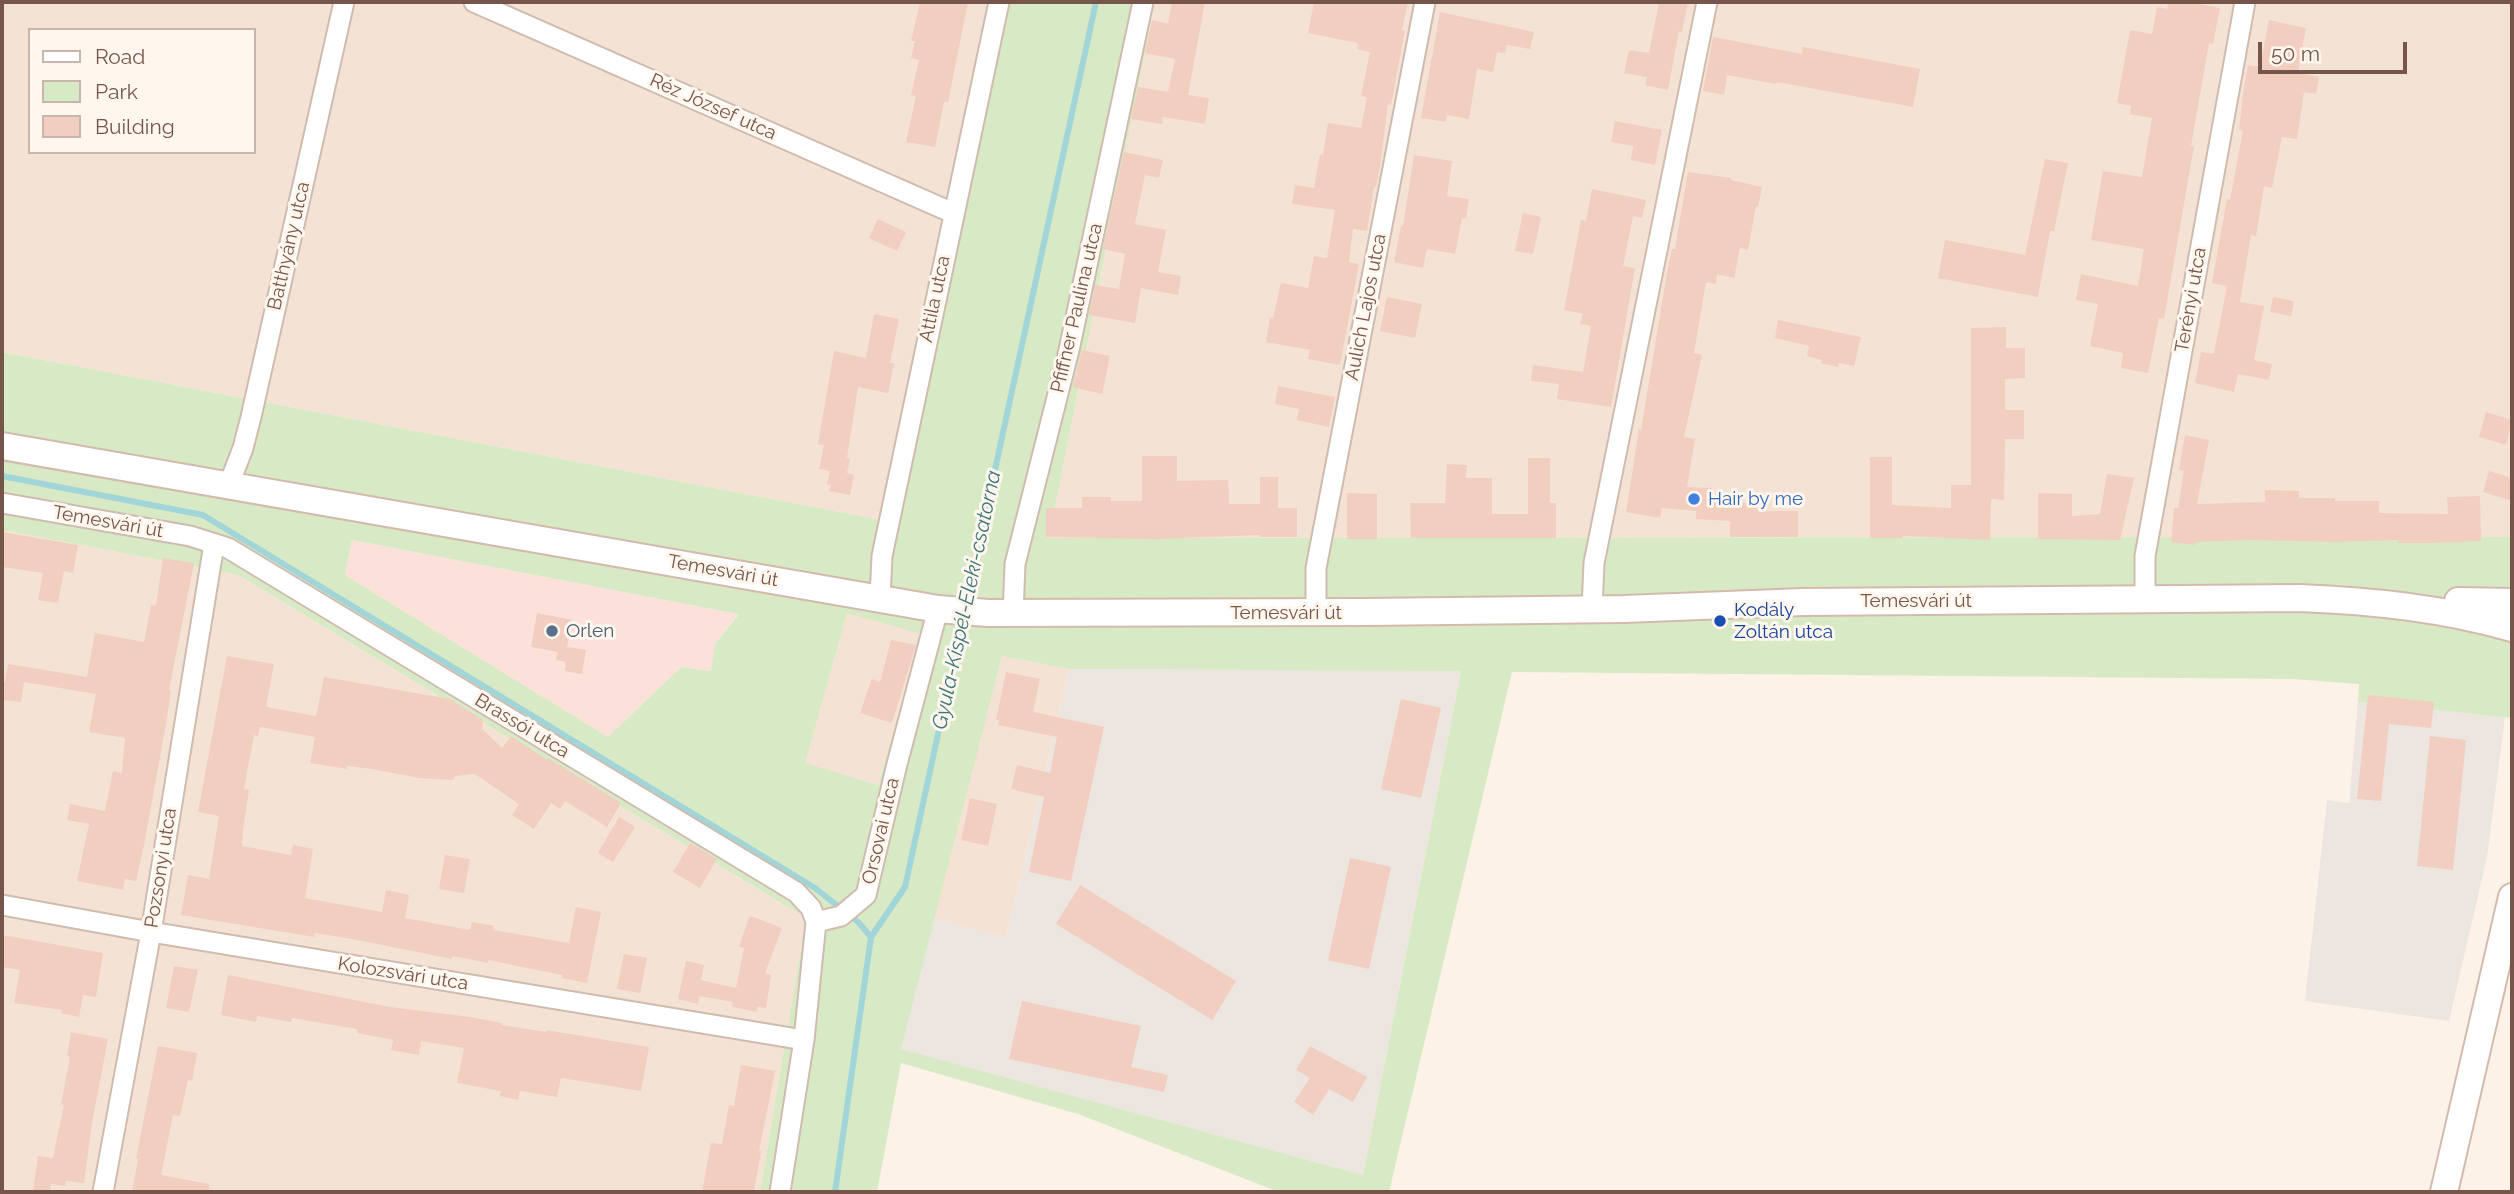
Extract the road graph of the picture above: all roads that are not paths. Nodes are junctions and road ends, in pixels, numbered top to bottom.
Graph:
1 (344, 2) edge
2 (474, 2) edge
3 (999, 2) edge
4 (1143, 2) edge
5 (1425, 2) edge
6 (1707, 2) edge
7 (2245, 2) edge
8 (953, 213) junction
9 (2, 446) edge
10 (228, 487) junction
11 (2, 503) edge
12 (214, 544) junction
13 (880, 598) junction
14 (2144, 600) junction
15 (2356, 600) junction
16 (2512, 602) edge
17 (943, 609) junction
18 (1592, 609) junction
19 (1316, 613) junction
20 (1001, 614) junction
21 (2512, 628) edge
22 (2512, 897) edge
23 (2, 905) edge
24 (816, 922) junction
25 (151, 932) junction
26 (804, 1040) junction
27 (103, 1192) edge
28 (780, 1192) edge
29 (2444, 1192) edge

1 - 10 street, Batthyány utca
2 - 8 street, Réz József utca
3 - 8 street, Attila utca
4 - 20 street, Pfiffner Paulina utca
5 - 19 street, Aulich Lajos utca
6 - 18 street
7 - 14 street, Terényi utca
8 - 13 street, Attila utca
9 - 10 street, Temesvári út
10 - 13 street, Temesvári út
11 - 12 street, Temesvári út
12 - 24 street, Brassói utca
12 - 25 street, Pozsonyi utca
13 - 17 street, Temesvári út
14 - 15 street, Temesvári út
14 - 18 street, Temesvári út
15 - 16 street, Temesvári út
15 - 21 street, Temesvári út
17 - 20 street, Temesvári út
17 - 24 street, Orsovai utca
18 - 19 street, Temesvári út
19 - 20 street, Temesvári út
22 - 29 street
23 - 25 street, Kolozsvári utca
24 - 26 street
25 - 26 street, Kolozsvári utca
25 - 27 street, Pozsonyi utca
26 - 28 street

